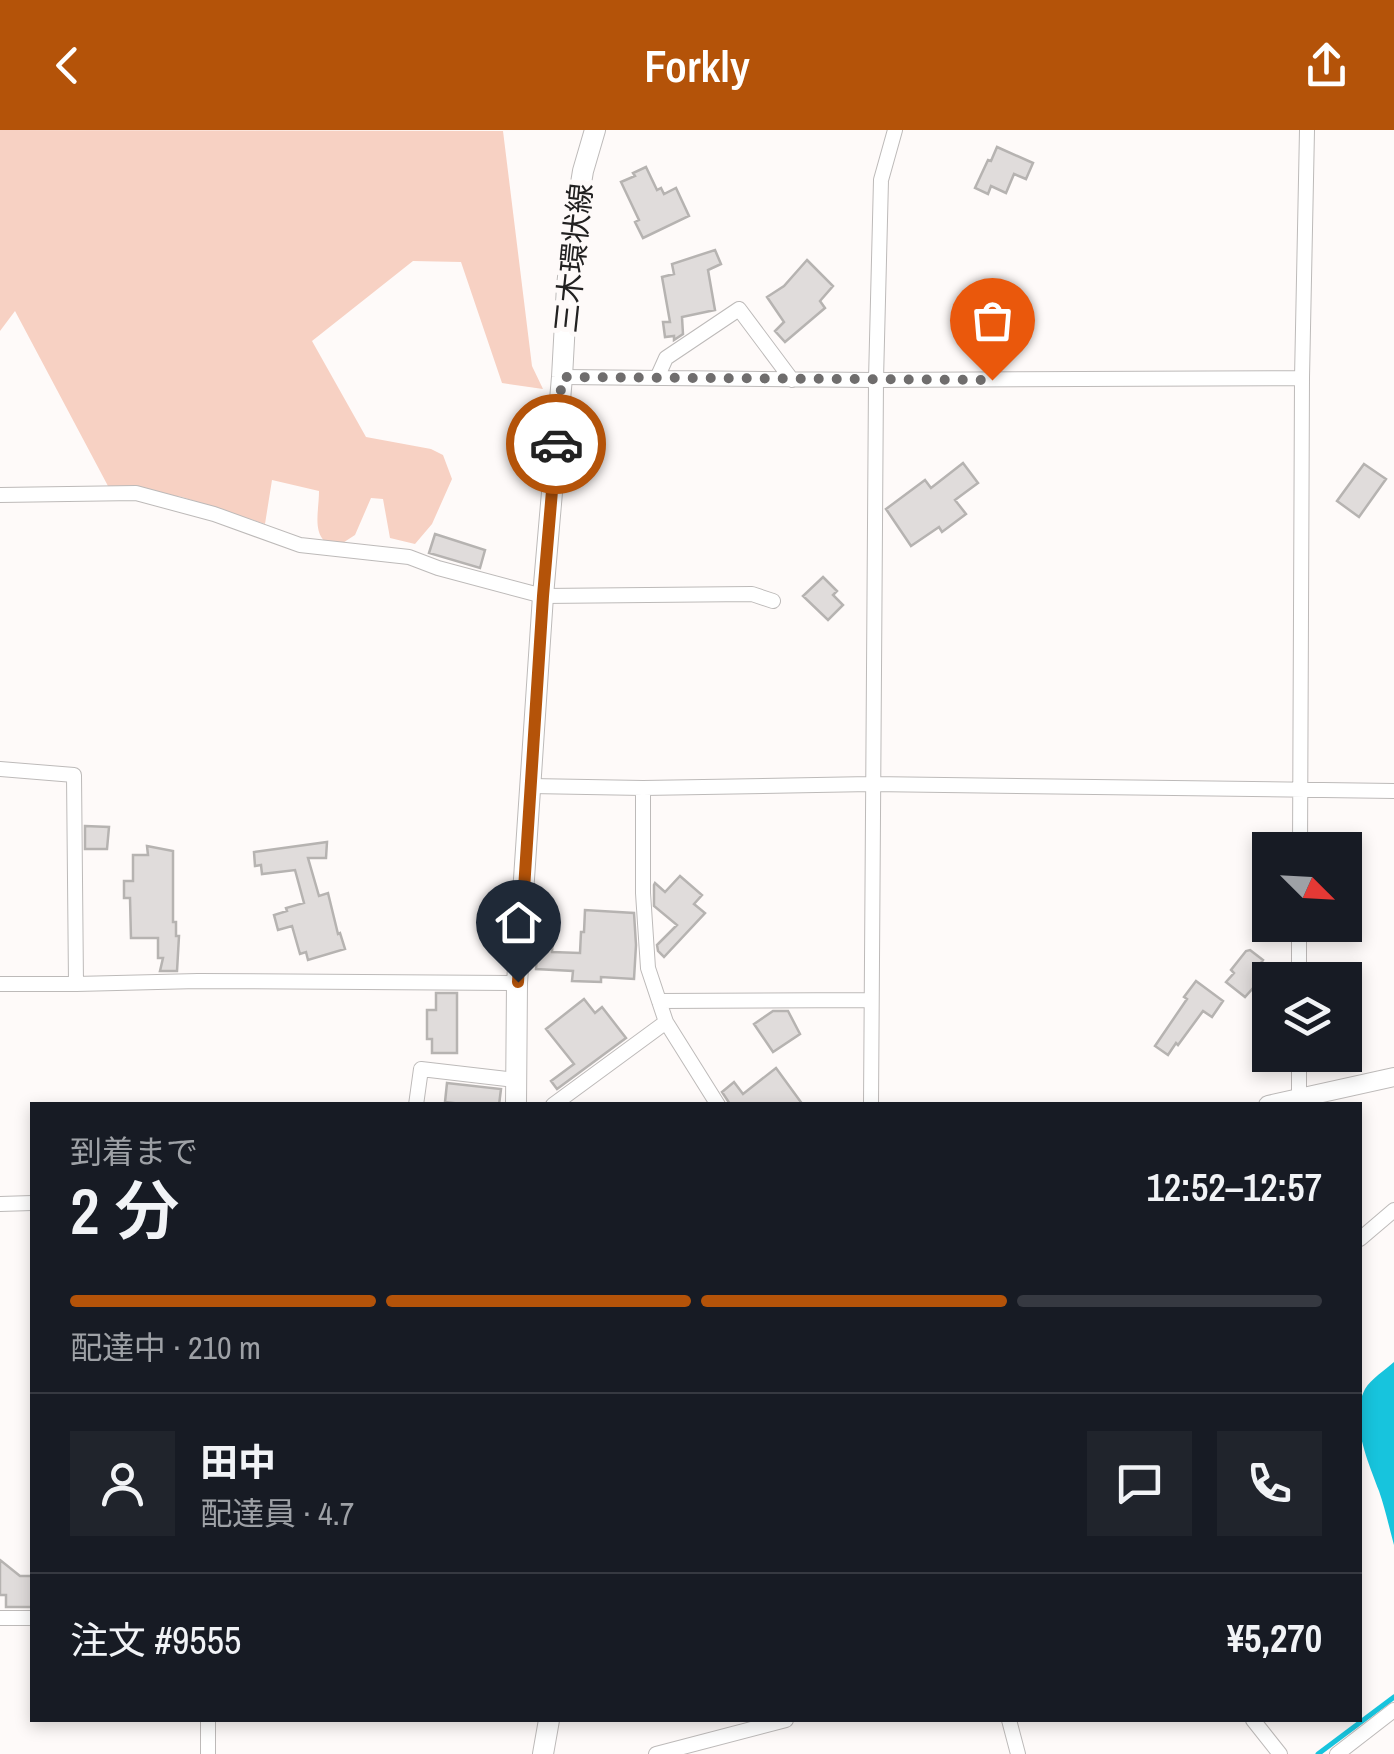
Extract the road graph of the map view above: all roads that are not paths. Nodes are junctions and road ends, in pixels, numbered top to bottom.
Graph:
1 (594, 130) edge
2 (895, 130) edge
3 (1307, 130) edge
4 (562, 377) junction
5 (657, 378) junction
6 (1302, 378) junction
7 (792, 380) junction
8 (876, 380) junction
9 (0, 495) edge
10 (543, 596) junction
11 (773, 601) dead end
12 (0, 769) edge
13 (872, 784) junction
14 (530, 786) junction
15 (643, 788) junction
16 (1300, 790) junction
17 (1394, 791) edge
18 (1300, 832) edge
19 (518, 982) junction
20 (0, 984) edge
21 (76, 984) junction
22 (871, 1000) junction
23 (659, 1001) junction
24 (666, 1022) junction
25 (1299, 1072) edge
26 (1394, 1077) edge
27 (514, 1080) junction
28 (1299, 1098) junction
29 (416, 1102) edge
30 (516, 1102) edge
31 (557, 1102) edge
32 (716, 1102) edge
33 (871, 1102) edge
34 (1281, 1102) edge
35 (30, 1203) edge
36 (0, 1204) edge
37 (1394, 1210) edge
38 (1362, 1237) edge
39 (0, 1618) edge
40 (30, 1618) edge
41 (1394, 1710) edge
42 (208, 1722) edge
43 (549, 1722) edge
44 (778, 1722) edge
45 (1010, 1722) edge
46 (1255, 1722) edge
47 (208, 1754) edge
48 (544, 1754) edge
49 (656, 1754) edge
50 (1018, 1754) edge
51 (1280, 1754) edge
52 (1337, 1754) edge

1 - 4 main road, 三木環状線
2 - 8 street
3 - 6 street
4 - 5 street
4 - 10 main road, 三木環状線
5 - 7 street
5 - 7 street
6 - 8 street
6 - 16 street
7 - 8 street
8 - 13 street
9 - 10 street
10 - 11 street
10 - 14 main road, 三木環状線
12 - 21 street
13 - 15 street
13 - 16 street
13 - 22 street
14 - 15 street
14 - 19 main road, 三木環状線
15 - 23 street
16 - 17 street
16 - 18 street
19 - 21 street
19 - 27 main road, 三木環状線
20 - 21 street
22 - 23 street
22 - 33 street
23 - 24 street
24 - 31 street
24 - 32 street
25 - 28 street
26 - 28 street
27 - 29 street
27 - 30 main road, 三木環状線
28 - 34 street
35 - 36 street
37 - 38 street
39 - 40 street
41 - 52 street
42 - 47 street
43 - 48 main road
44 - 49 street
45 - 50 street
46 - 51 street

